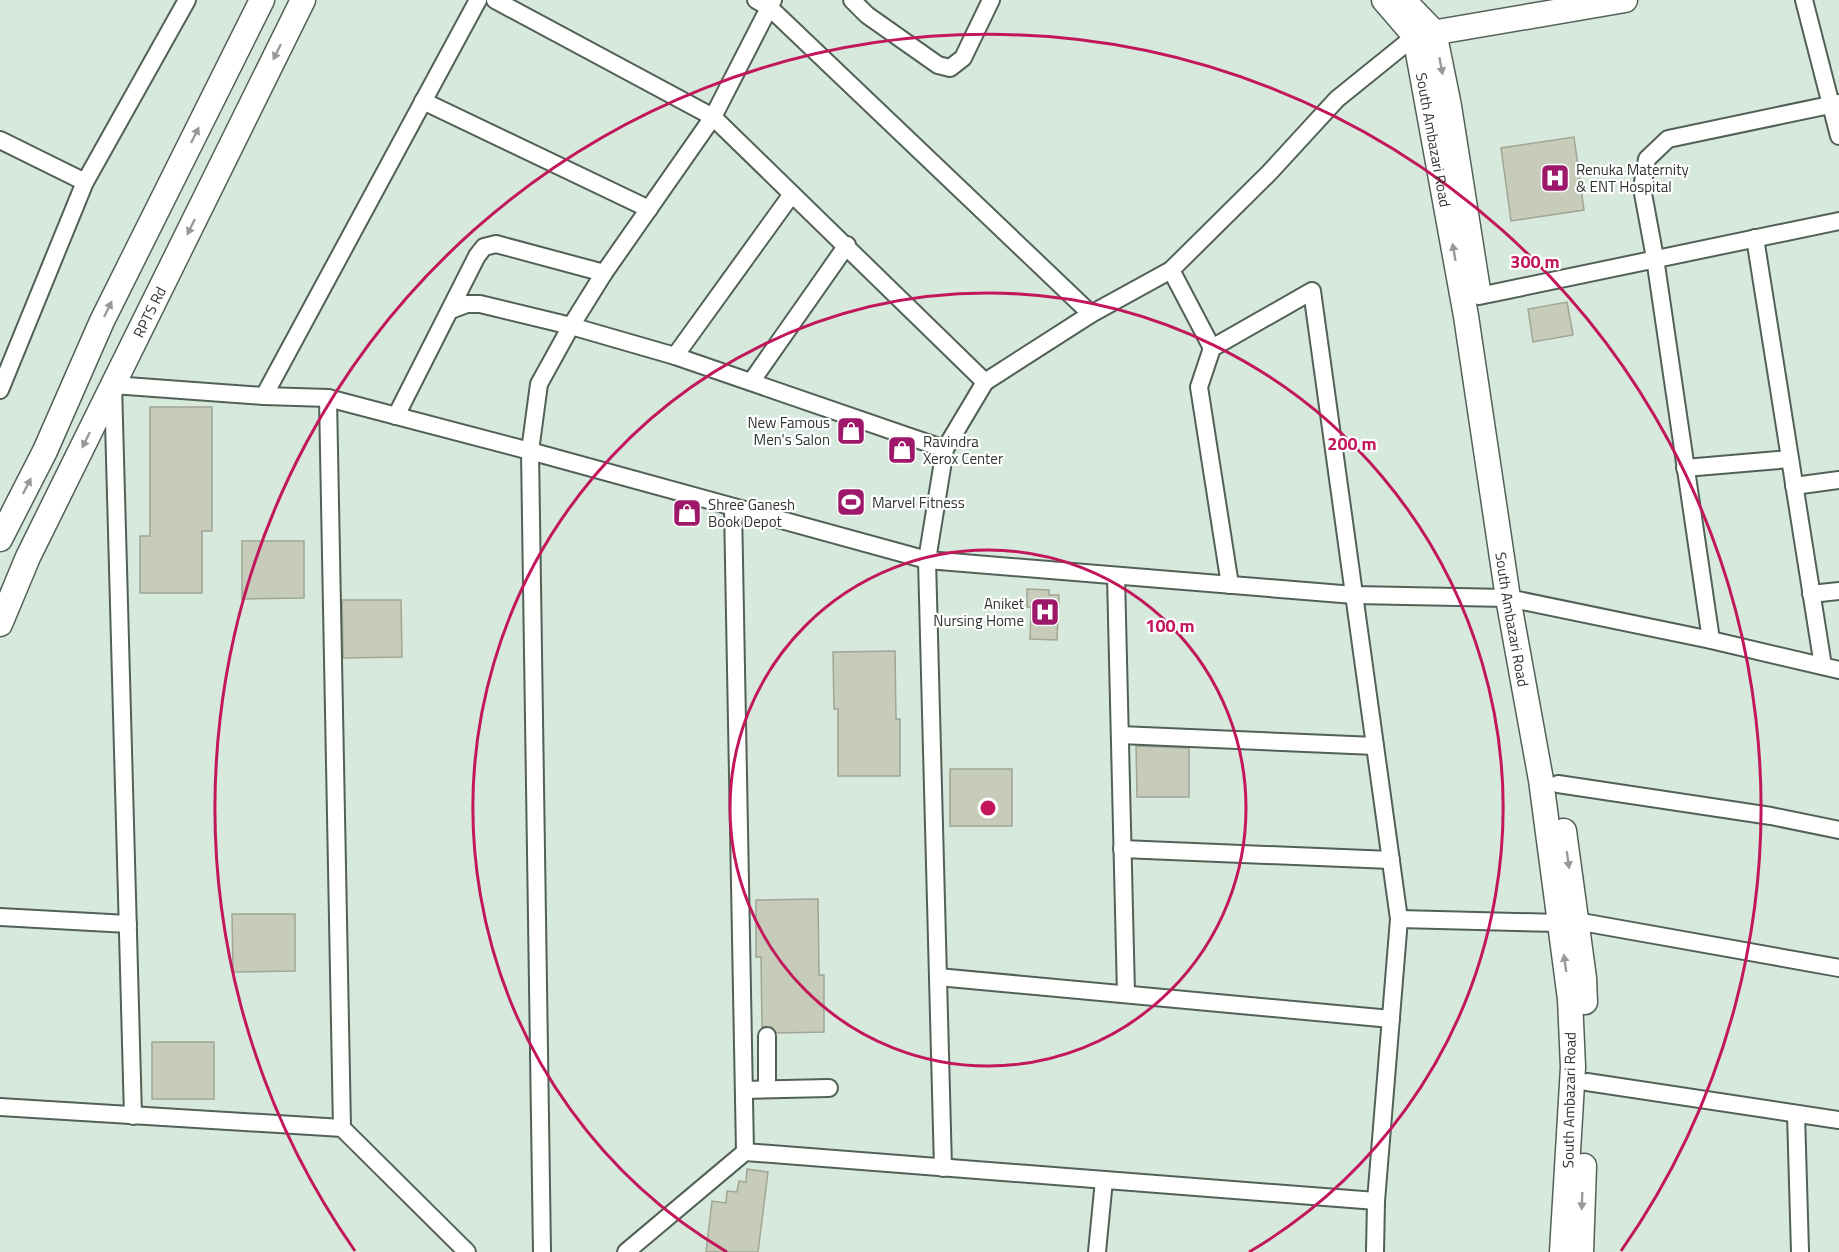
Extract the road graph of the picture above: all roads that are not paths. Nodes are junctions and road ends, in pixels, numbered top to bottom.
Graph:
1 (187, 0) edge
2 (262, 0) edge
3 (303, 0) edge
4 (478, 0) edge
5 (495, 0) edge
6 (852, 0) edge
7 (990, 0) edge
8 (1384, 0) edge
9 (1403, 0) edge
10 (1625, 0) edge
11 (1804, 0) edge
12 (766, 2) edge
13 (1425, 34) junction
14 (423, 101) junction
15 (1835, 103) edge
16 (713, 117) junction
17 (1839, 136) edge
18 (0, 140) edge
19 (85, 182) junction
20 (792, 194) junction
21 (649, 209) junction
22 (1839, 221) edge
23 (1755, 238) junction
24 (847, 245) junction
25 (1655, 258) junction
26 (1171, 270) junction
27 (604, 273) junction
28 (1479, 296) junction
29 (451, 310) junction
30 (1090, 314) junction
31 (571, 326) junction
32 (1212, 348) junction
33 (675, 356) junction
34 (751, 382) junction
35 (985, 382) junction
36 (113, 385) junction
37 (0, 390) edge
38 (264, 396) junction
39 (328, 398) junction
40 (396, 416) junction
41 (945, 449) junction
42 (530, 451) junction
43 (1790, 459) junction
44 (1685, 468) junction
45 (1839, 480) edge
46 (1794, 486) junction
47 (733, 507) junction
48 (0, 538) edge
49 (927, 560) junction
50 (1116, 576) junction
51 (1230, 585) junction
52 (1839, 591) edge
53 (1811, 594) junction
54 (1354, 595) junction
55 (1517, 600) junction
56 (0, 624) edge
57 (1711, 640) junction
58 (1831, 668) edge
59 (1120, 735) junction
60 (1375, 746) junction
61 (1558, 784) junction
62 (1839, 830) edge
63 (1122, 849) junction
64 (1391, 860) junction
65 (0, 917) edge
66 (1400, 919) junction
67 (1568, 922) junction
68 (128, 924) junction
69 (1839, 968) edge
70 (938, 977) junction
71 (1126, 994) junction
72 (1391, 1019) junction
73 (767, 1036) dead end
74 (1587, 1082) junction
75 (830, 1088) dead end
76 (767, 1089) junction
77 (744, 1090) junction
78 (0, 1107) edge
79 (1796, 1114) junction
80 (134, 1116) junction
81 (1839, 1120) edge
82 (342, 1128) junction
83 (745, 1152) junction
84 (943, 1168) junction
85 (1104, 1180) junction
86 (1376, 1201) junction
87 (467, 1252) edge
88 (542, 1252) edge
89 (626, 1252) edge
90 (1097, 1252) edge
91 (1375, 1252) edge
92 (1562, 1252) edge
93 (1581, 1252) edge
94 (1800, 1252) edge

1 - 19 street
48 -> 2 main road
3 -> 36 main road, RPTS Rd
4 - 14 street
5 - 16 street
6 - 7 street
8 - 13 main road, South Ambazari Road
9 - 13 main road
10 - 13 main road
11 - 15 street
12 - 16 street
12 - 30 street
13 - 26 street
13 -> 28 main road, South Ambazari Road
55 -> 13 main road, South Ambazari Road
14 - 21 street
14 - 38 street
15 - 17 street
15 - 25 street
16 - 20 street
16 - 21 street
18 - 19 street
19 - 37 street
20 - 24 street
20 - 33 street
21 - 27 street
22 - 23 street
23 - 25 street
23 - 43 street
24 - 34 street
24 - 35 street
25 - 28 street
25 - 44 street
26 - 30 street
26 - 32 street
27 - 29 street
27 - 31 street
28 - 55 main road, South Ambazari Road
29 - 31 street
29 - 40 street
30 - 35 street
31 - 33 street
31 - 42 street
32 - 51 street
32 - 54 street
33 - 34 street
34 - 41 street
35 - 41 street
36 - 38 street
36 -> 56 main road, RPTS Rd
36 - 68 street
38 - 39 street
39 - 40 street
39 - 82 street
40 - 42 street
41 - 49 street
42 - 47 street
42 - 88 street
43 - 44 street
43 - 46 street
44 - 57 street
45 - 46 street
46 - 53 street
47 - 49 street
47 - 77 street
49 - 50 street
49 - 70 street
50 - 51 street
50 - 59 street
51 - 54 street
52 - 53 street
53 - 58 street
54 - 55 street
54 - 60 street
55 - 57 street
55 - 61 main road, South Ambazari Road
55 - 67 main road, South Ambazari Road
57 - 58 street
59 - 60 street
59 - 63 street
60 - 64 street
61 - 62 street
61 -> 67 main road, South Ambazari Road
63 - 64 street
63 - 71 street
64 - 66 street
65 - 68 street
66 - 67 street
66 - 72 street
67 - 69 street
67 - 74 main road, South Ambazari Road
92 -> 67 main road, South Ambazari Road
68 - 80 street
70 - 71 street
70 - 84 street
71 - 72 street
72 - 86 street
73 - 76 street
74 - 79 street
74 -> 93 main road, South Ambazari Road
75 - 76 street
76 - 77 street
77 - 83 street
78 - 80 street
79 - 81 street
79 - 94 street
80 - 82 street
82 - 87 street
83 - 84 street
83 - 89 street
84 - 85 street
85 - 86 street
85 - 90 street
86 - 91 street

